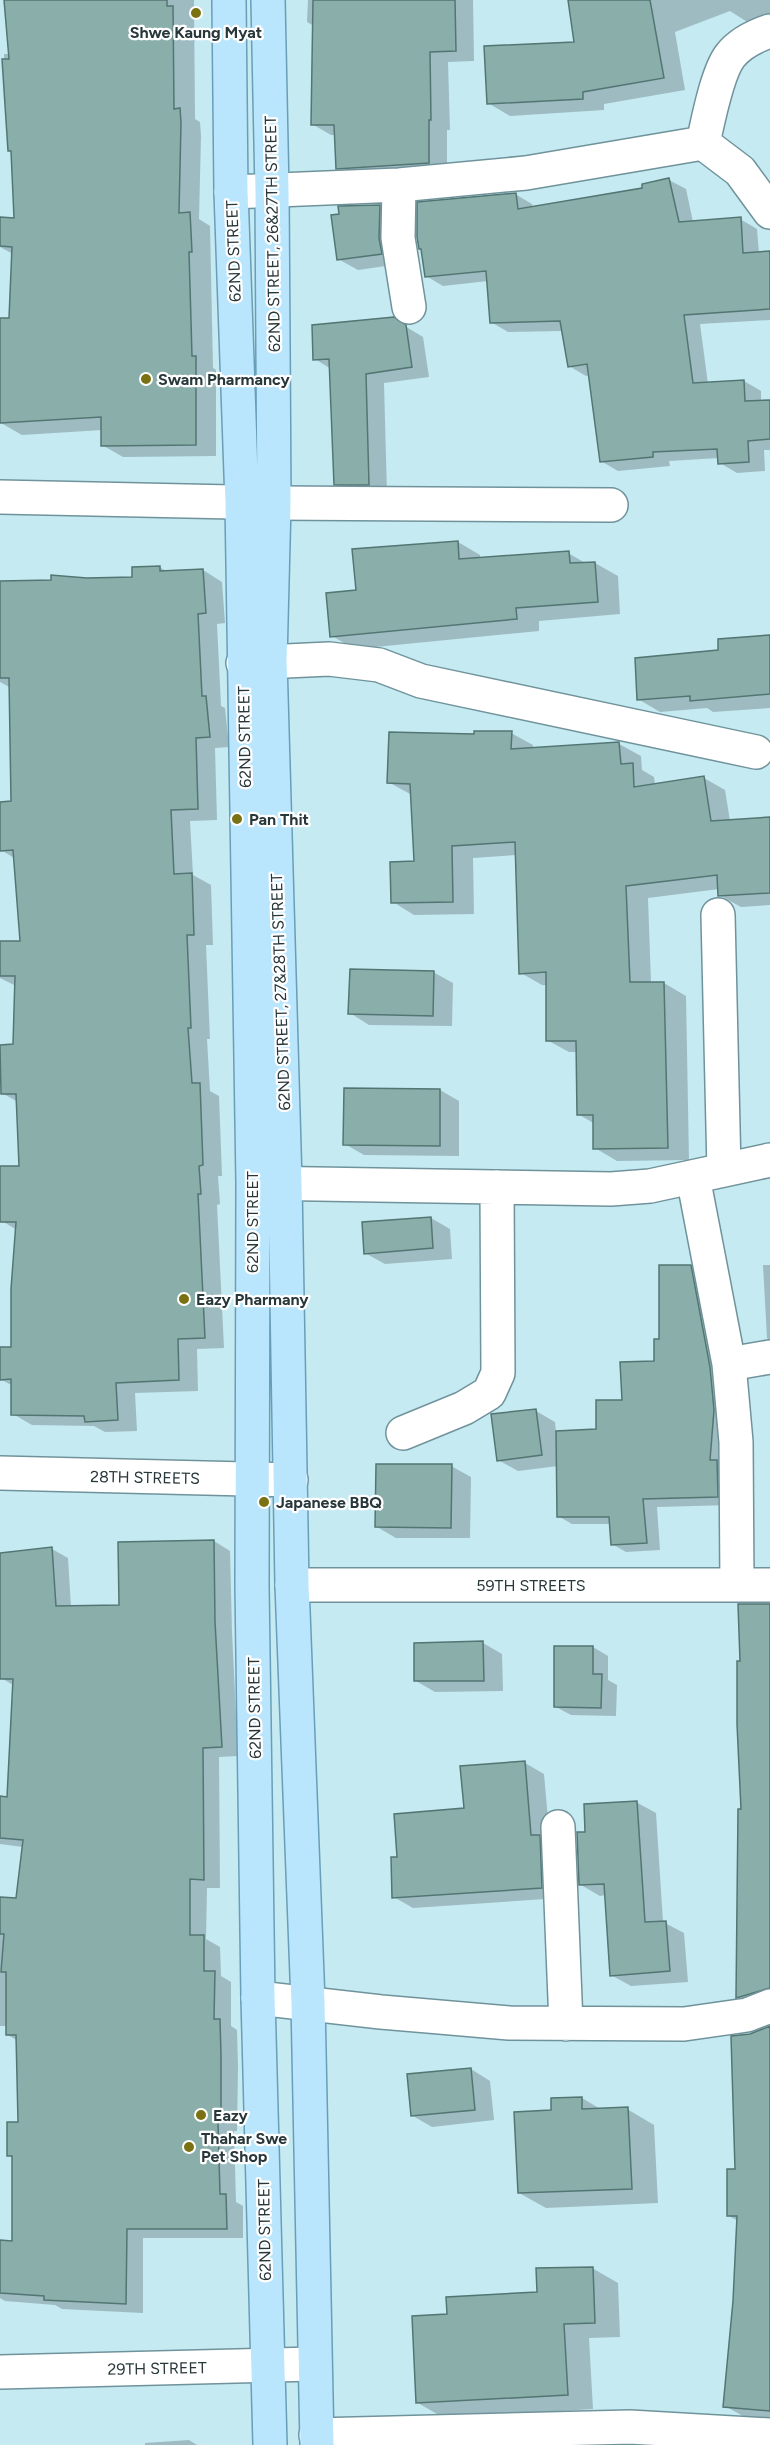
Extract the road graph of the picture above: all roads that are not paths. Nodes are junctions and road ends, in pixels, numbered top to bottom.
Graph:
1 (230, 0) edge
2 (268, 0) edge
3 (770, 32) edge
4 (703, 143) junction
5 (399, 185) junction
6 (272, 191) junction
7 (231, 192) junction
8 (770, 212) edge
9 (409, 307) dead end
10 (0, 497) edge
11 (242, 502) junction
12 (274, 503) junction
13 (611, 505) dead end
14 (257, 662) junction
15 (756, 752) dead end
16 (718, 915) dead end
17 (770, 1160) edge
18 (709, 1173) junction
19 (253, 1183) junction
20 (285, 1183) junction
21 (497, 1187) junction
22 (770, 1357) edge
23 (729, 1364) junction
24 (403, 1433) dead end
25 (0, 1473) edge
26 (252, 1479) junction
27 (291, 1480) junction
28 (292, 1585) junction
29 (737, 1585) junction
30 (770, 1586) edge
31 (558, 1827) dead end
32 (258, 1998) junction
33 (308, 2002) junction
34 (770, 2007) edge
35 (566, 2024) junction
36 (314, 2364) junction
37 (267, 2365) junction
38 (0, 2372) edge
39 (770, 2435) edge
40 (316, 2440) edge
41 (270, 2445) edge

1 - 7 main road, 62ND STREET
2 - 6 main road, 62ND STREET, 26&27TH STREET
3 - 4 street
4 - 5 street
4 - 8 street
5 - 6 street
5 - 9 street
6 - 7 street
6 - 12 main road, 62ND STREET, 26&27TH STREET
7 - 11 main road, 62ND STREET
10 - 11 street
11 - 12 street
11 - 14 main road, 62ND STREET
12 - 13 street
12 - 14 main road, 62ND STREET, 27&28TH STREET
14 - 15 street
14 - 19 main road, 62ND STREET
14 - 20 main road, 62ND STREET, 27&28TH STREET
16 - 18 street
17 - 18 street
18 - 21 street
18 - 23 street
19 - 20 street
19 - 26 main road, 62ND STREET
20 - 21 street
20 - 27 main road, 62ND STREET, 27&28TH STREET
21 - 24 street
22 - 23 street
23 - 29 street
25 - 26 street, 28TH STREETS
26 - 27 street, 28TH STREETS
26 - 32 main road, 62ND STREET
27 - 28 main road
28 - 29 street, 59TH STREETS
28 - 33 main road
29 - 30 street, 59TH STREETS
31 - 35 street
32 - 33 street
32 - 37 main road, 62ND STREET
33 - 35 street
33 - 36 main road
34 - 35 street
36 - 37 street, 29TH STREET
36 - 40 main road
37 - 38 street, 29TH STREET
37 - 41 main road, 62ND STREET
39 - 40 street

